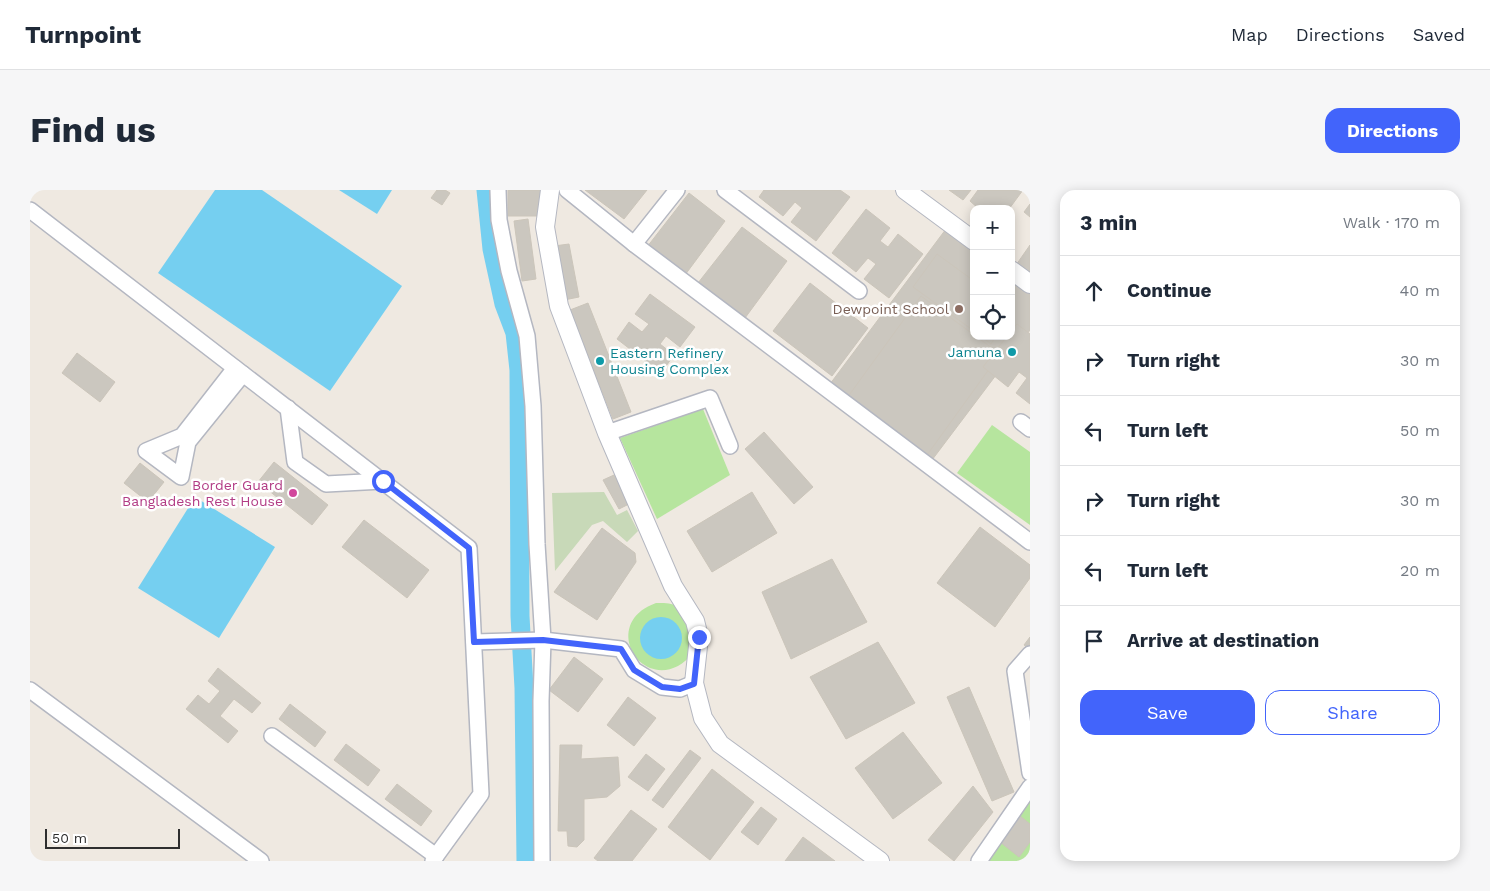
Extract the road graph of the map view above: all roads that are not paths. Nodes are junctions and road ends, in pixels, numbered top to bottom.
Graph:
1 (498, 190) edge
2 (550, 190) edge
3 (567, 190) edge
4 (677, 190) edge
5 (725, 190) edge
6 (905, 190) edge
7 (30, 210) edge
8 (970, 238) edge
9 (634, 244) junction
10 (1015, 273) edge
11 (1030, 284) edge
12 (859, 291) dead end
13 (239, 371) junction
14 (288, 408) junction
15 (608, 433) junction
16 (730, 446) dead end
17 (383, 481) junction
18 (1030, 542) edge
19 (543, 640) junction
20 (474, 642) junction
21 (1030, 654) edge
22 (694, 684) junction
23 (30, 690) edge
24 (272, 736) dead end
25 (1030, 774) edge
26 (1030, 787) edge
27 (435, 858) edge
28 (261, 861) edge
29 (542, 861) edge
30 (880, 861) edge
31 (979, 861) edge

1 - 19 street
2 - 15 street
3 - 9 street
4 - 9 street
5 - 12 street
6 - 8 street
7 - 13 street
9 - 18 street
10 - 11 street
13 - 13 street
13 - 14 street
14 - 17 street
14 - 17 street
15 - 16 street
15 - 22 street
17 - 20 street
19 - 20 street
19 - 22 street
19 - 29 street
20 - 27 street
21 - 25 street
22 - 30 street
23 - 28 street
24 - 27 street
26 - 31 street

